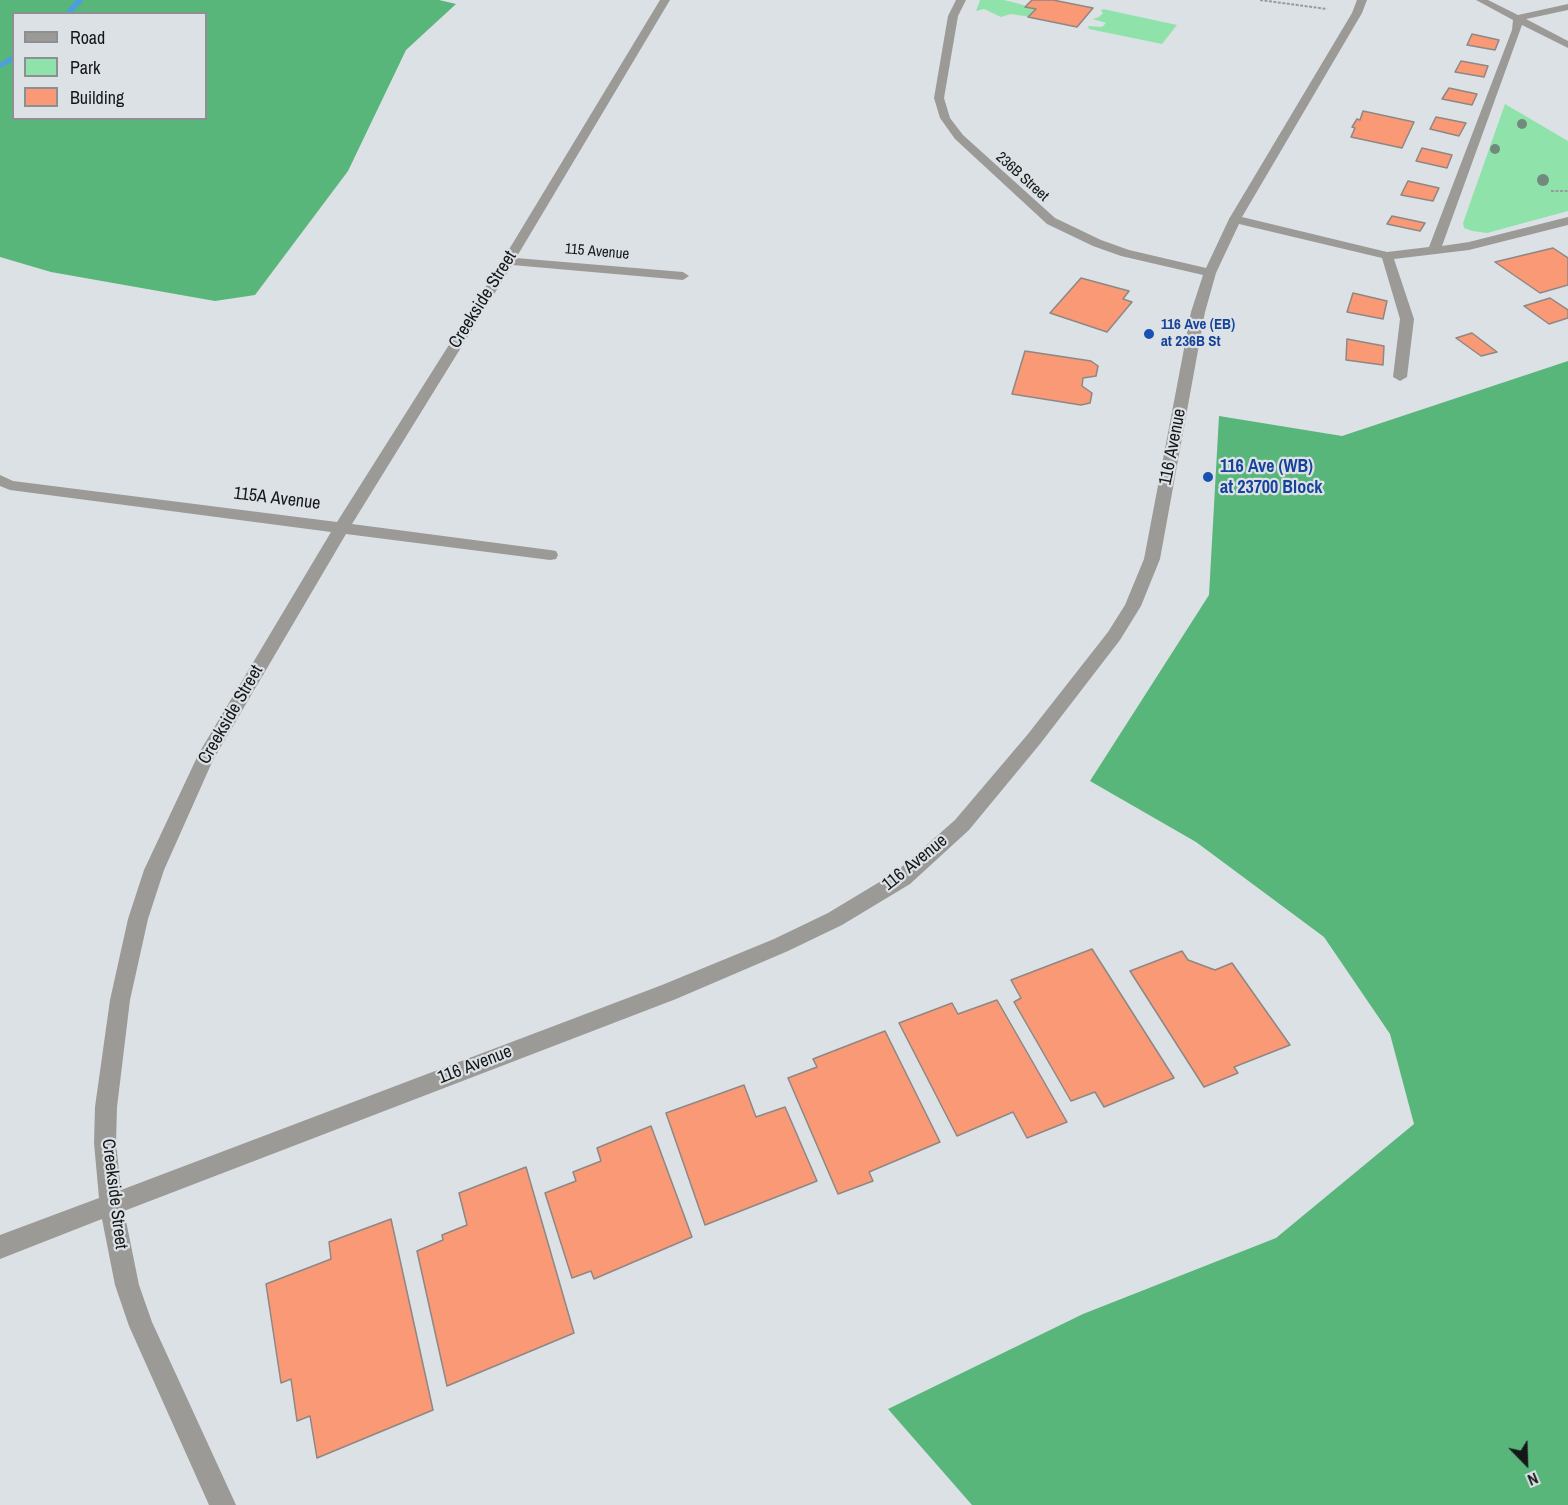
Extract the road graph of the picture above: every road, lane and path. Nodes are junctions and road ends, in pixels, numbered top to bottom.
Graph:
1 (665, 0) edge
2 (961, 0) edge
3 (1260, 0) edge
4 (1481, 0) edge
5 (1360, 7) edge
6 (1568, 7) edge
7 (1518, 18) junction
8 (1568, 45) edge
9 (1235, 219) junction
10 (1568, 221) edge
11 (1433, 252) junction
12 (1388, 256) junction
13 (508, 261) junction
14 (1210, 273) junction
15 (683, 276) dead end
16 (1400, 377) dead end
17 (0, 480) edge
18 (342, 527) junction
19 (550, 555) dead end
20 (111, 1204) junction
21 (0, 1247) edge
22 (223, 1505) edge

1 - 13 street, Creekside Street
2 - 14 street, 236B Street
3 - 5 path
4 - 7 street
5 - 9 street, 116 Avenue
6 - 7 street
7 - 8 street
7 - 11 street
9 - 12 street
9 - 14 street, 116 Avenue
10 - 11 street
11 - 12 street
12 - 16 street
13 - 15 street, 115 Avenue
13 - 18 street, Creekside Street
14 - 20 street, 116 Avenue
17 - 18 street, 115A Avenue
18 - 19 street, 115A Avenue
18 - 20 street, Creekside Street
20 - 21 street, 116 Avenue
20 - 22 street, Creekside Street

